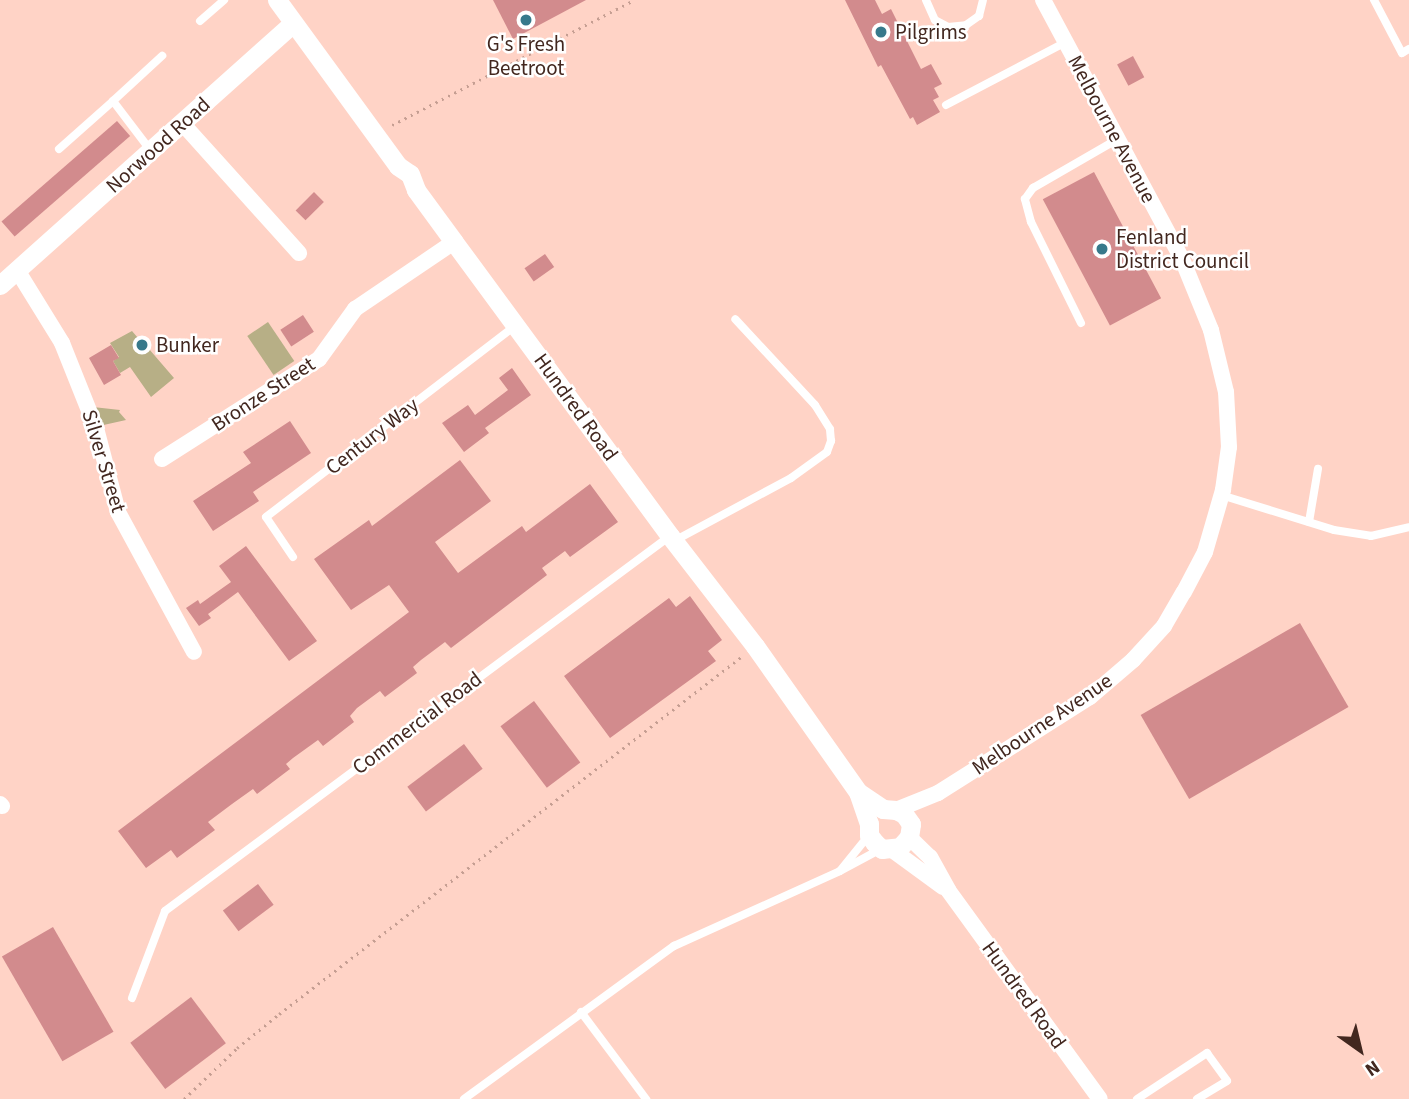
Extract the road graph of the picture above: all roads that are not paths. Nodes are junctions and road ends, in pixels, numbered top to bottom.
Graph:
1 (224, 0) edge
2 (276, 0) edge
3 (926, 0) edge
4 (983, 0) edge
5 (1044, 0) edge
6 (1374, 0) edge
7 (200, 21) dead end
8 (293, 23) junction
9 (1066, 42) junction
10 (1409, 49) edge
11 (162, 56) dead end
12 (113, 101) junction
13 (946, 105) dead end
14 (182, 123) junction
15 (1118, 139) junction
16 (59, 149) dead end
17 (151, 151) junction
18 (454, 242) junction
19 (299, 253) dead end
20 (17, 270) junction
21 (0, 285) edge
22 (735, 319) dead end
23 (1081, 323) dead end
24 (516, 325) junction
25 (162, 460) dead end
26 (1318, 469) dead end
27 (1221, 495) junction
28 (1309, 523) junction
29 (1409, 527) edge
30 (672, 538) junction
31 (293, 557) dead end
32 (194, 652) dead end
33 (858, 792) junction
34 (938, 793) junction
35 (890, 809) junction
36 (910, 831) junction
37 (878, 839) junction
38 (840, 871) junction
39 (948, 890) junction
40 (132, 998) dead end
41 (581, 1012) junction
42 (464, 1099) edge
43 (646, 1099) edge
44 (1100, 1099) edge
45 (1137, 1099) edge
46 (1197, 1099) edge

1 - 7 lane
2 - 8 street
3 - 4 lane
5 - 9 street, Melbourne Avenue
6 - 10 lane
8 - 14 street, Norwood Road
8 - 18 street, Hundred Road
9 - 13 lane
9 - 15 street, Melbourne Avenue
11 - 12 lane
12 - 16 lane
12 - 17 lane
14 - 17 street, Norwood Road
14 - 19 street
15 - 23 lane
15 - 27 street, Melbourne Avenue
17 - 20 street, Norwood Road
18 - 24 street, Hundred Road
18 - 25 street, Bronze Street
20 - 21 street, Norwood Road
20 - 32 street, Silver Street
22 - 30 lane, Commercial Road
24 - 30 street, Hundred Road
24 - 31 lane, Century Way
26 - 28 lane
27 - 28 lane
27 - 34 street, Melbourne Avenue
28 - 29 lane
30 - 33 street, Hundred Road
30 - 40 lane, Commercial Road
33 - 35 street, Hundred Road
33 - 37 street, Hundred Road
34 - 35 street, Melbourne Avenue
34 - 36 street, Melbourne Avenue
35 - 36 street, Hundred Road
35 - 37 street
36 - 37 street
36 - 39 street, Hundred Road
37 - 38 lane
37 - 38 lane
37 - 39 street, Hundred Road
38 - 41 lane
39 - 44 street, Hundred Road
41 - 42 lane
41 - 43 lane
45 - 46 lane

